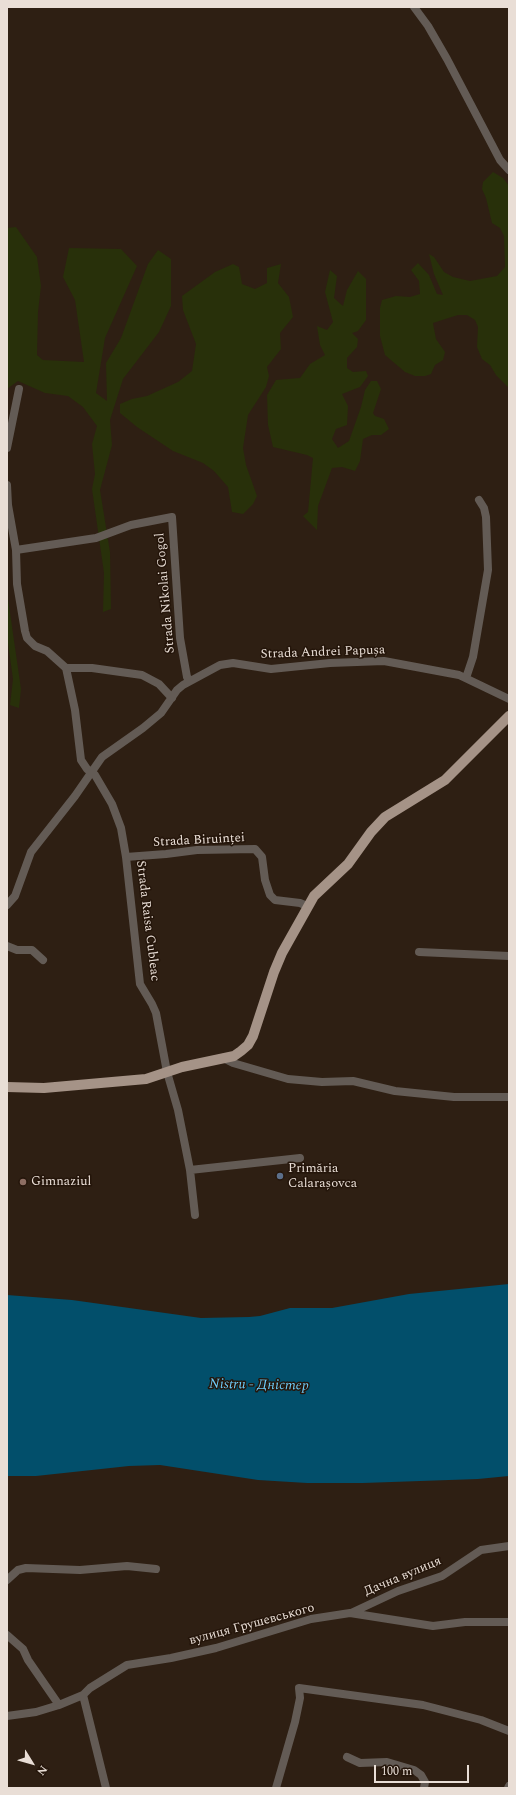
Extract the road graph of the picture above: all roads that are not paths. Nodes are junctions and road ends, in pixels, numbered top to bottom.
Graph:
1 (414, 7) edge
2 (509, 170) edge
3 (19, 389) dead end
4 (7, 448) edge
5 (7, 485) edge
6 (479, 500) dead end
7 (16, 550) junction
8 (66, 668) junction
9 (466, 678) junction
10 (190, 681) junction
11 (172, 698) junction
12 (509, 699) edge
13 (509, 716) edge
14 (91, 772) junction
15 (126, 857) junction
16 (7, 904) edge
17 (307, 906) junction
18 (7, 946) edge
19 (419, 952) dead end
20 (509, 956) edge
21 (43, 960) dead end
22 (223, 1058) junction
23 (167, 1072) junction
24 (7, 1087) edge
25 (509, 1097) edge
26 (300, 1158) dead end
27 (190, 1170) junction
28 (195, 1215) dead end
29 (509, 1546) edge
30 (156, 1569) dead end
31 (7, 1580) edge
32 (350, 1613) junction
33 (509, 1622) edge
34 (7, 1635) edge
35 (83, 1695) junction
36 (59, 1705) junction
37 (7, 1716) edge
38 (509, 1731) edge
39 (347, 1756) dead end
40 (106, 1788) edge
41 (276, 1788) edge
42 (424, 1788) edge

1 - 2 street
3 - 4 street
5 - 7 street
6 - 9 street
7 - 8 street
7 - 10 street, Strada Nikolai Gogol
8 - 11 street
8 - 14 street, Strada Raisa Cubleac
9 - 10 street, Strada Andrei Papușa
9 - 12 street, Strada Andrei Papușa
10 - 11 street, Strada Andrei Papușa
11 - 14 street, Strada Andrei Papușa
13 - 17 main road
14 - 15 street, Strada Raisa Cubleac
14 - 16 street, Strada Andrei Papușa
15 - 17 street, Strada Biruinței
15 - 23 street, Strada Raisa Cubleac
17 - 22 main road
18 - 21 street
19 - 20 street
22 - 23 main road
22 - 25 street
23 - 24 main road
23 - 27 street, Strada Raisa Cubleac
26 - 27 street
27 - 28 street, Strada Raisa Cubleac
29 - 32 street, Дачна вулиця
30 - 31 street
32 - 33 street, вулиця Грушевського
32 - 35 street, вулиця Грушевського
34 - 36 street
35 - 36 street, вулиця Грушевського
35 - 40 street
36 - 37 street, вулиця Грушевського
38 - 41 street
39 - 42 street

